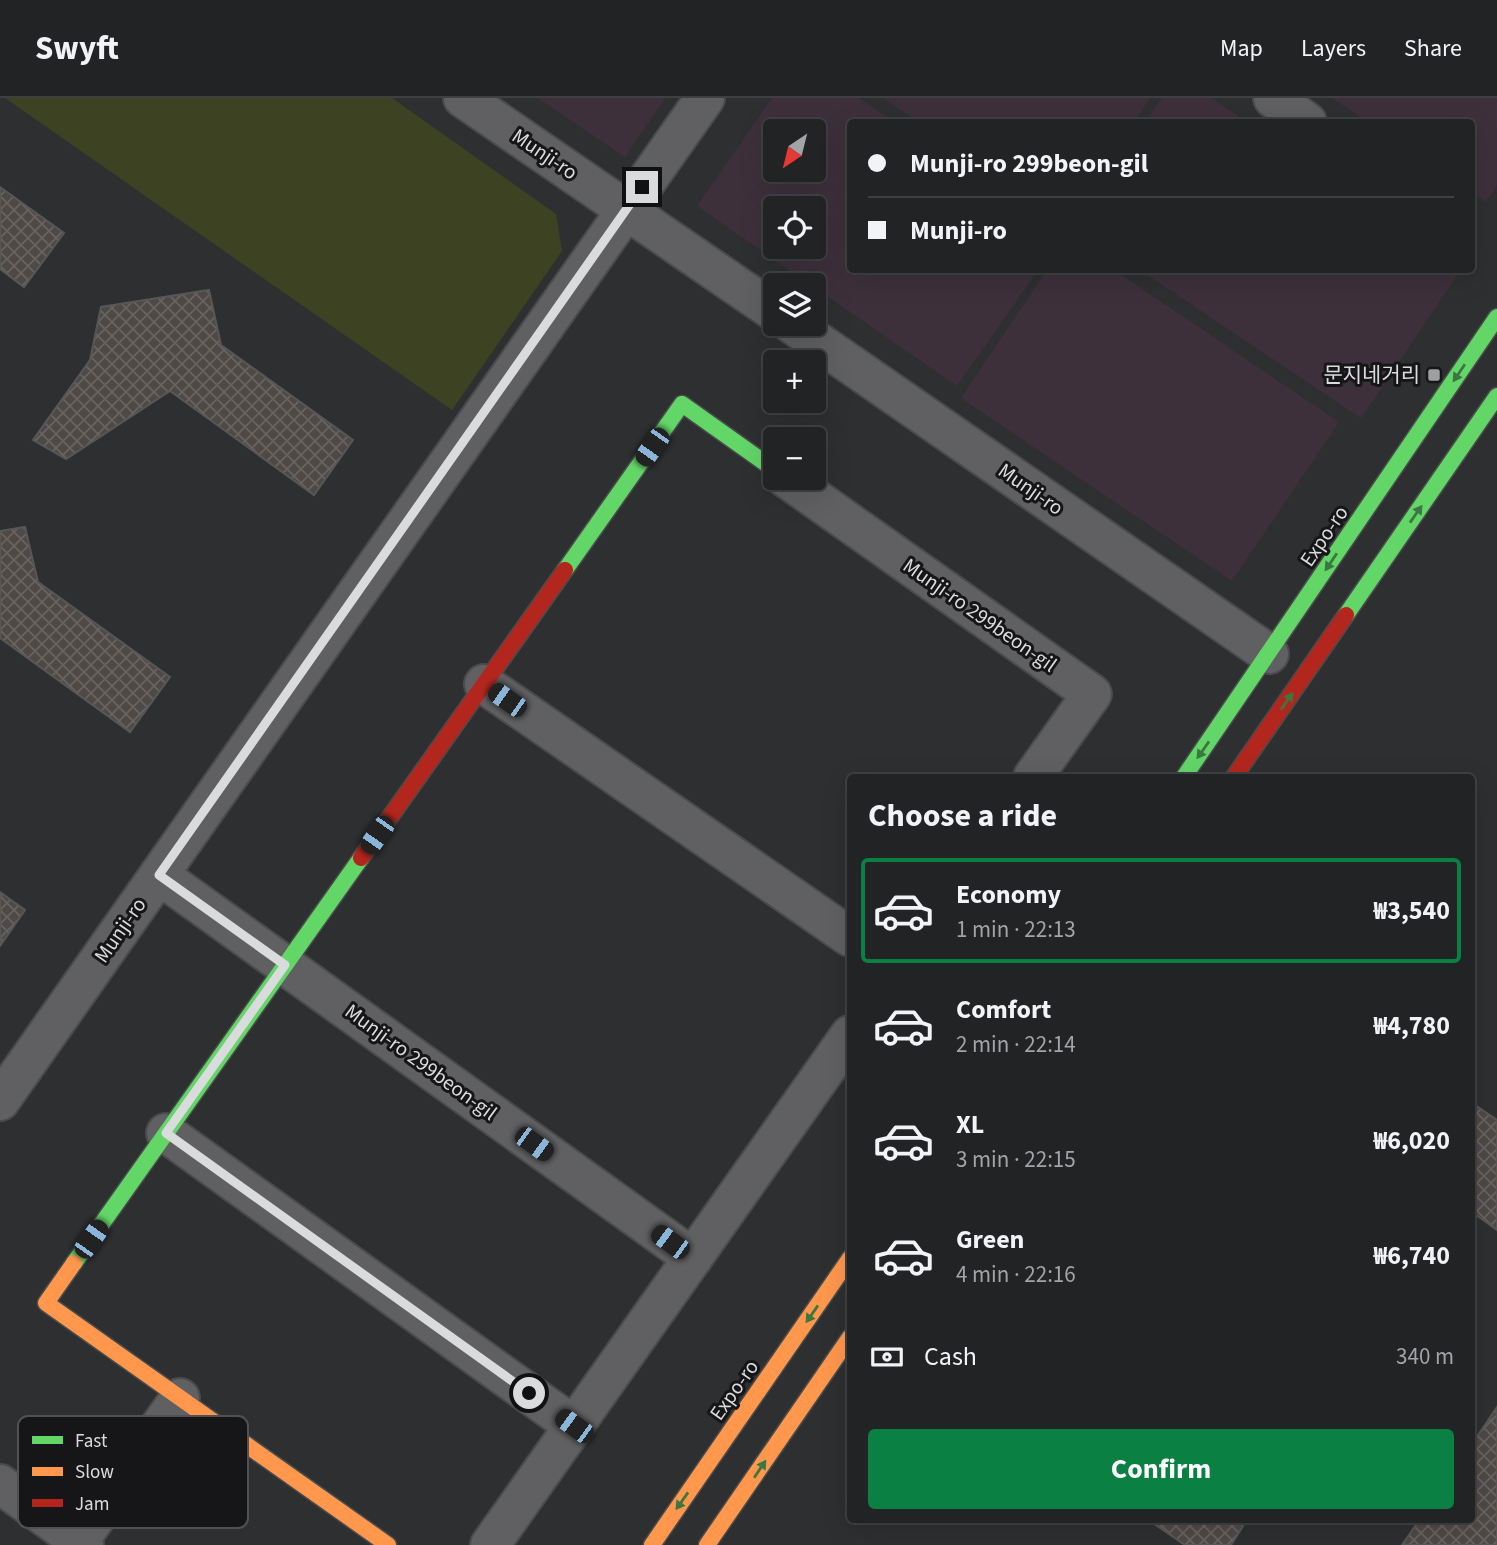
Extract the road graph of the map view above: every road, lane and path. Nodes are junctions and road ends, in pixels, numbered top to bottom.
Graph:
1 (463, 98) edge
2 (705, 98) edge
3 (1273, 98) edge
4 (1303, 119) edge
5 (627, 209) junction
6 (763, 304) edge
7 (1497, 317) edge
8 (809, 336) edge
9 (1497, 396) edge
10 (763, 461) edge
11 (803, 490) edge
12 (1269, 653) junction
13 (484, 684) junction
14 (1035, 774) edge
15 (1186, 774) edge
16 (1236, 774) edge
17 (159, 875) junction
18 (847, 935) edge
19 (285, 965) junction
20 (847, 1039) edge
21 (0, 1101) edge
22 (166, 1133) junction
23 (693, 1258) junction
24 (847, 1262) edge
25 (847, 1340) edge
26 (180, 1398) junction
27 (168, 1416) edge
28 (205, 1416) edge
29 (574, 1426) junction
30 (248, 1446) edge
31 (0, 1484) edge
32 (18, 1497) edge
33 (61, 1528) edge
34 (92, 1528) edge
35 (82, 1543) edge
36 (388, 1545) edge
37 (490, 1545) edge
38 (652, 1545) edge
39 (707, 1545) edge

1 - 5 street, Munji-ro
2 - 5 street, Munji-ro
3 - 4 street
5 - 6 street, Munji-ro
5 - 17 street, Munji-ro
7 -> 12 street, Expo-ro
8 - 12 street, Munji-ro
16 -> 9 street
10 - 13 street
11 - 14 street, Munji-ro 299beon-gil
12 -> 15 street, Expo-ro
13 - 18 street
13 - 19 street
17 - 19 street, Munji-ro 299beon-gil
17 - 21 street, Munji-ro
19 - 22 street
19 - 23 street, Munji-ro 299beon-gil
20 - 23 street
22 - 26 street
22 - 29 street
23 - 29 street
24 -> 38 street, Expo-ro
39 -> 25 street
26 - 27 street
26 - 28 street
29 - 37 street
30 - 36 street
31 - 32 street
33 - 35 street
34 - 35 street

